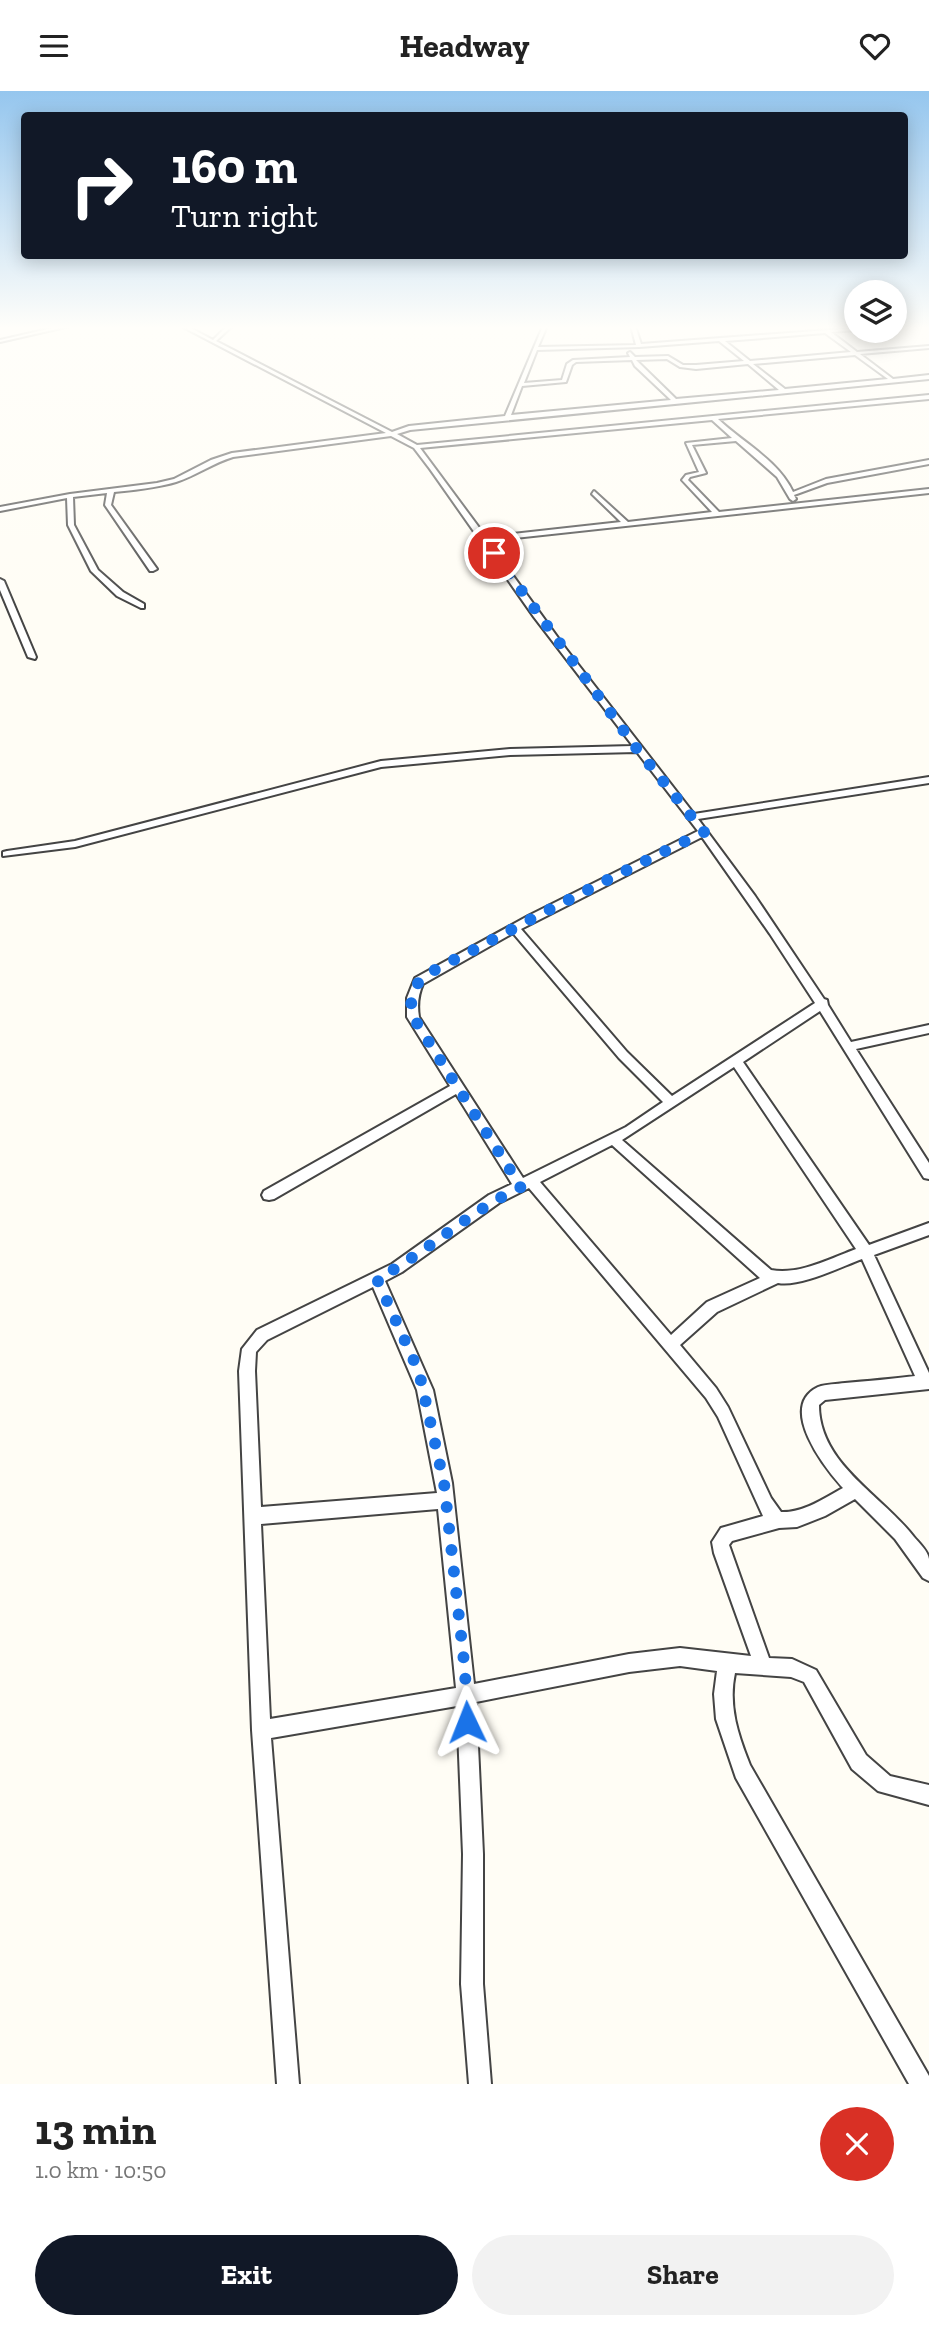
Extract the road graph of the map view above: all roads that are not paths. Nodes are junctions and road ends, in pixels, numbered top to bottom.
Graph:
1 (365, 419) edge
2 (489, 419) edge
3 (703, 419) edge
4 (714, 419) edge
5 (392, 433) junction
6 (736, 439) junction
7 (416, 447) junction
8 (929, 462) edge
9 (111, 491) junction
10 (929, 491) edge
11 (594, 493) dead end
12 (792, 494) junction
13 (70, 496) junction
14 (795, 506) junction
15 (0, 509) edge
16 (717, 515) junction
17 (626, 524) junction
18 (485, 539) junction
19 (153, 569) dead end
20 (0, 581) edge
21 (141, 606) dead end
22 (32, 657) dead end
23 (637, 749) junction
24 (929, 780) edge
25 (693, 817) junction
26 (704, 832) junction
27 (7, 854) dead end
28 (514, 928) junction
29 (823, 1003) junction
30 (929, 1029) edge
31 (847, 1047) junction
32 (737, 1062) junction
33 (458, 1087) junction
34 (671, 1103) junction
35 (613, 1139) junction
36 (929, 1174) edge
37 (526, 1184) junction
38 (269, 1195) dead end
39 (929, 1229) edge
40 (866, 1252) junction
41 (775, 1277) junction
42 (377, 1279) junction
43 (670, 1345) junction
44 (928, 1383) edge
45 (856, 1490) junction
46 (446, 1500) junction
47 (253, 1515) junction
48 (779, 1520) junction
49 (929, 1572) edge
50 (728, 1664) junction
51 (764, 1666) junction
52 (466, 1695) junction
53 (261, 1730) junction
54 (929, 1795) edge
55 (288, 2084) edge
56 (480, 2084) edge
57 (921, 2084) edge

1 - 5 street
2 - 5 street
3 - 7 street
4 - 6 street
5 - 7 street
5 - 9 street
6 - 12 street
6 - 16 street
7 - 18 street
8 - 12 street
9 - 13 street
9 - 19 street
10 - 14 street
11 - 17 street
12 - 14 street
13 - 15 street
13 - 21 street
14 - 16 street
16 - 17 street
17 - 18 street
18 - 23 street
20 - 22 street
23 - 25 street
23 - 27 street
24 - 25 street
25 - 26 street
26 - 28 street
26 - 29 street
28 - 33 street
28 - 34 street
29 - 31 street
29 - 32 street
30 - 31 street
31 - 36 street
32 - 34 street
32 - 40 street
33 - 37 street
33 - 38 street
34 - 35 street
35 - 37 street
35 - 41 street
37 - 42 street
37 - 43 street
39 - 40 street
40 - 41 street
40 - 44 street
41 - 43 street
42 - 46 street
42 - 47 street
43 - 48 street
44 - 45 street
45 - 48 street
45 - 49 street
46 - 47 street
46 - 52 street
47 - 53 street
48 - 51 street
50 - 51 street
50 - 52 street
50 - 57 street
51 - 54 street
52 - 53 street
52 - 56 street
53 - 55 street

